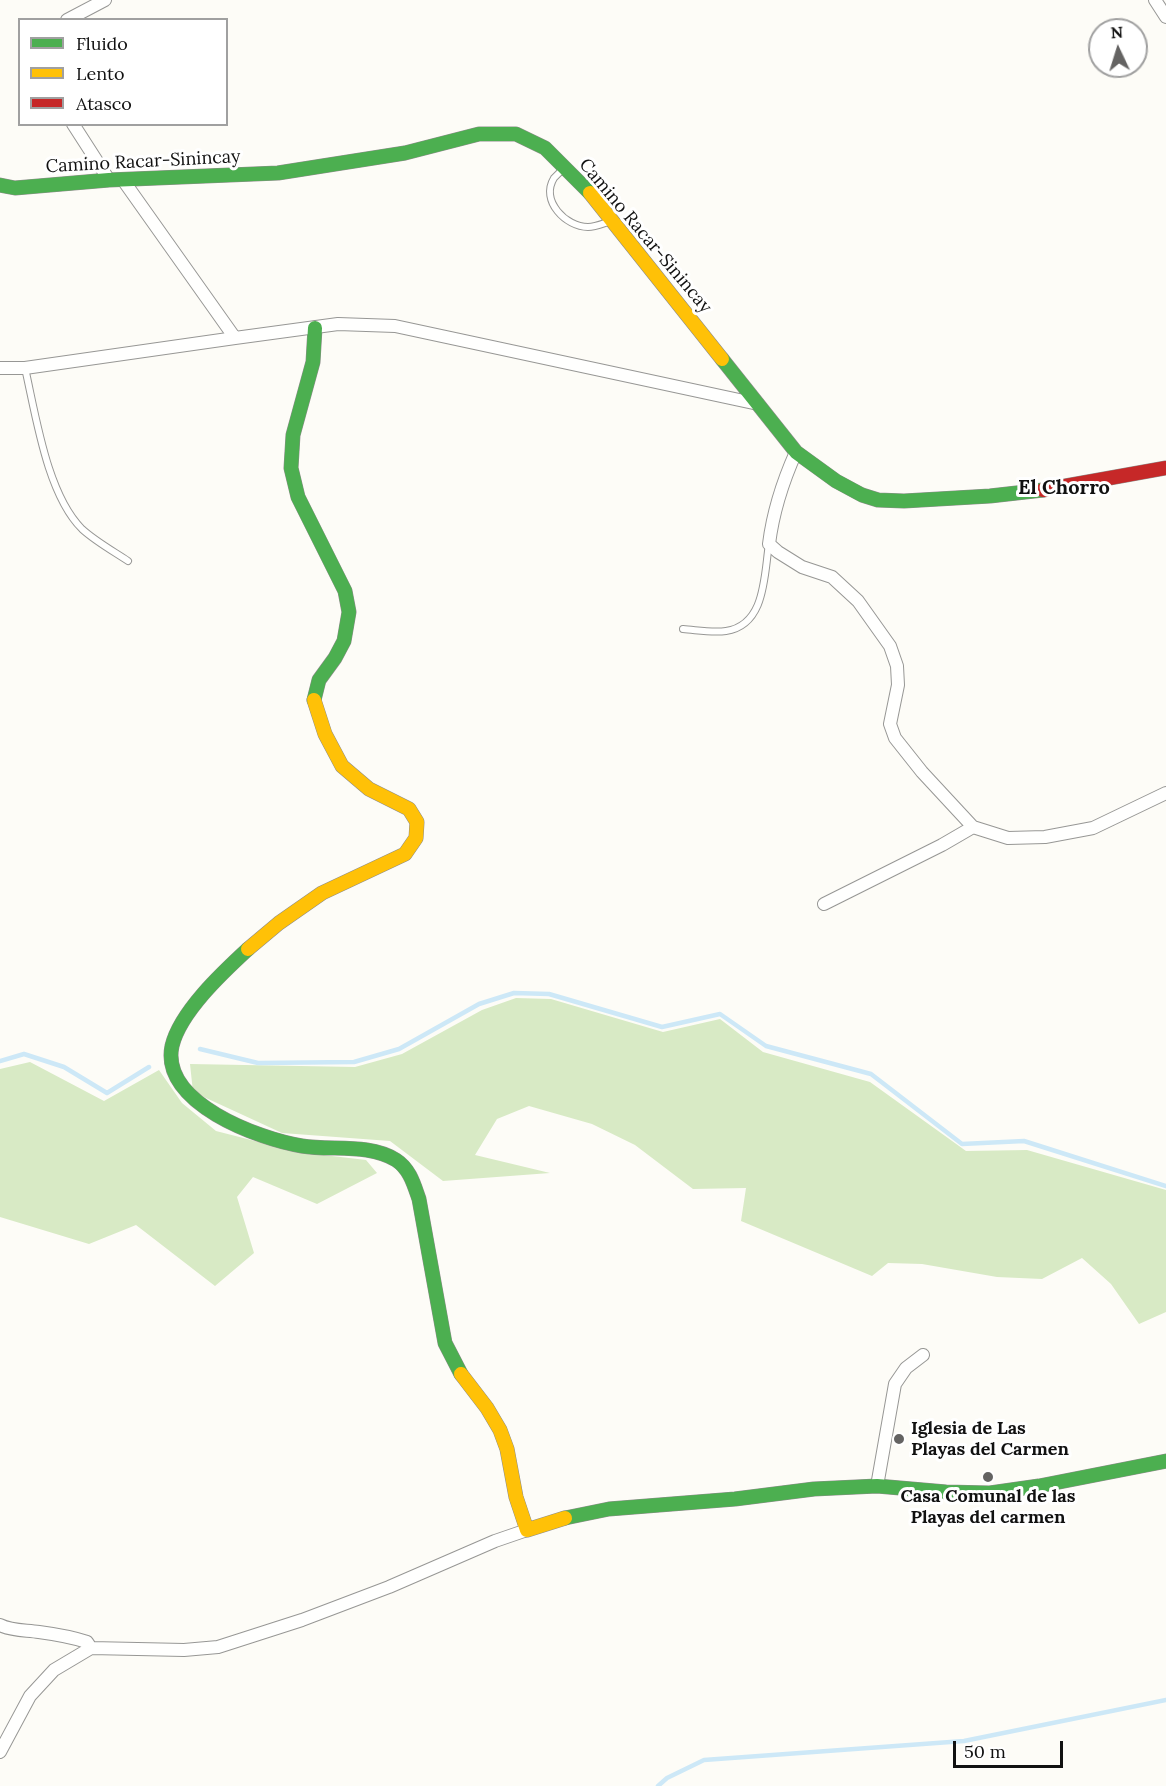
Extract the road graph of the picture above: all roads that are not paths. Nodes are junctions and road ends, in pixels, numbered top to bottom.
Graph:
1 (105, 0) edge
2 (1155, 0) edge
3 (1166, 17) edge
4 (71, 18) edge
5 (74, 126) edge
6 (566, 167) junction
7 (116, 180) junction
8 (0, 185) edge
9 (612, 220) junction
10 (315, 328) junction
11 (235, 338) junction
12 (0, 368) edge
13 (25, 368) junction
14 (758, 404) junction
15 (796, 452) junction
16 (1166, 468) edge
17 (769, 544) junction
18 (128, 561) dead end
19 (683, 629) dead end
20 (1166, 793) edge
21 (972, 827) junction
22 (824, 904) dead end
23 (923, 1355) dead end
24 (1166, 1461) edge
25 (878, 1486) junction
26 (527, 1530) junction
27 (0, 1625) edge
28 (91, 1648) junction
29 (0, 1752) edge

1 - 4 street
2 - 3 street
5 - 7 street
6 - 7 street, Camino Racar-Sinincay
6 - 9 street, Camino Racar-Sinincay
6 - 9 lane
7 - 8 street, Camino Racar-Sinincay
7 - 11 street
9 - 14 street, Camino Racar-Sinincay
10 - 11 street
10 - 14 street
10 - 26 street
11 - 13 street
12 - 13 street
13 - 18 lane
14 - 15 street, Camino Racar-Sinincay
15 - 16 street, Camino Racar-Sinincay
15 - 17 street
17 - 19 lane
17 - 21 street
20 - 21 street
21 - 22 street
23 - 25 street
24 - 25 street
25 - 26 street
26 - 28 street
27 - 28 street
28 - 29 street

